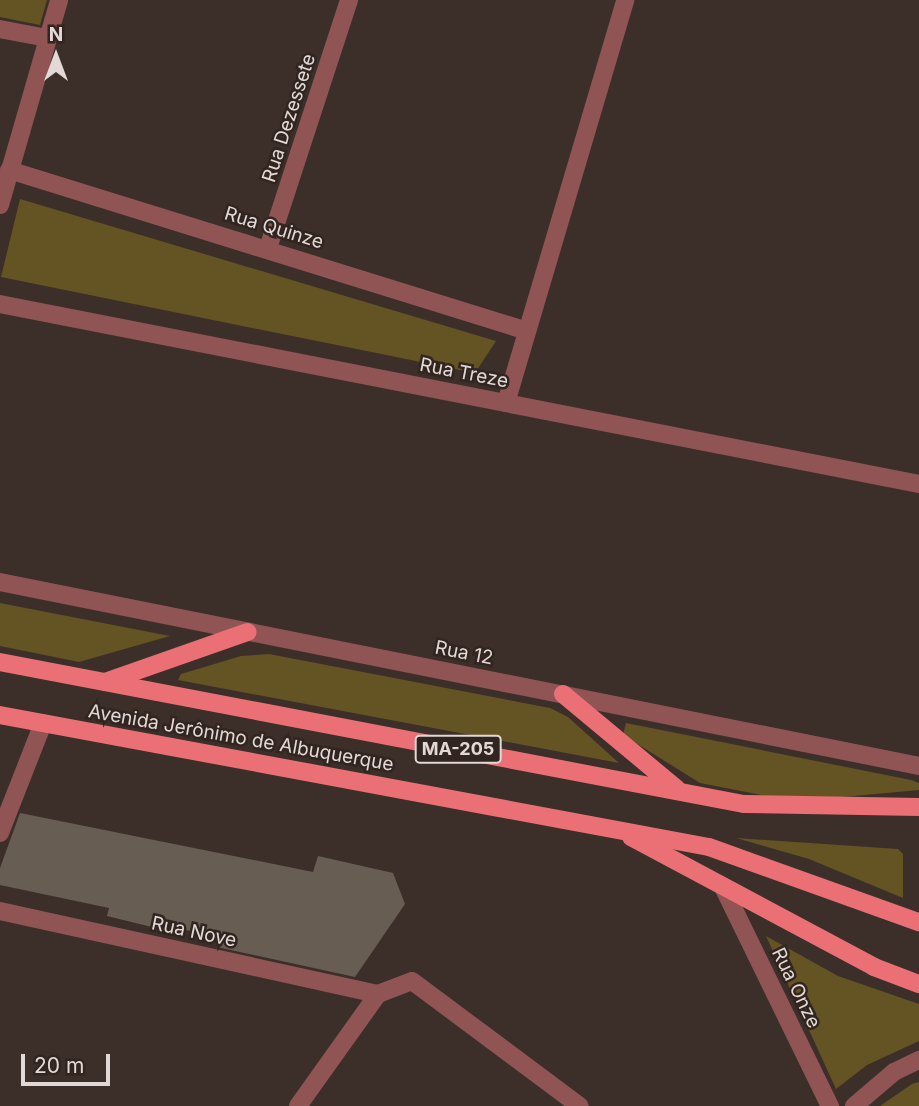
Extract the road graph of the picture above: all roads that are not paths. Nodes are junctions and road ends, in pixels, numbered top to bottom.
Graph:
1 (59, 0) edge
2 (349, 0) edge
3 (625, 0) edge
4 (0, 29) edge
5 (47, 38) junction
6 (9, 170) junction
7 (0, 205) edge
8 (268, 248) junction
9 (0, 304) edge
10 (524, 330) junction
11 (506, 403) junction
12 (919, 484) edge
13 (0, 582) edge
14 (247, 632) junction
15 (0, 662) edge
16 (104, 682) junction
17 (563, 694) junction
18 (0, 715) edge
19 (43, 723) junction
20 (919, 766) edge
21 (679, 792) junction
22 (919, 807) edge
23 (616, 828) junction
24 (0, 833) edge
25 (724, 889) junction
26 (0, 911) edge
27 (919, 922) edge
28 (919, 984) edge
29 (378, 994) junction
30 (919, 1060) edge
31 (298, 1106) edge
32 (580, 1106) edge
33 (830, 1106) edge
34 (854, 1106) edge

1 - 5 street
2 - 8 street, Rua Dezessete
3 - 10 street
4 - 5 street
5 - 6 street
6 - 7 street
6 - 8 street, Rua Quinze
8 - 10 street, Rua Quinze
9 - 11 street, Rua Treze
10 - 11 street
11 - 12 street, Rua Treze
13 - 14 street, Rua 12
14 - 16 main road
14 - 17 street, Rua 12
15 - 16 main road, Avenida Jerônimo de Albuquerque / MA-205
16 - 21 main road, Avenida Jerônimo de Albuquerque / MA-205
17 - 20 street, Rua 12
17 - 21 main road
18 - 19 main road, Avenida Jerônimo de Albuquerque / MA-205
19 - 23 main road, Avenida Jerônimo de Albuquerque / MA-205
19 - 24 street
21 - 22 main road, Avenida Jerônimo de Albuquerque / MA-205
23 - 25 main road
23 - 27 main road, Avenida Jerônimo de Albuquerque / MA-205
25 - 28 main road
25 - 33 street, Rua Onze
26 - 29 street, Rua Nove
29 - 31 street
29 - 32 street
30 - 34 street

